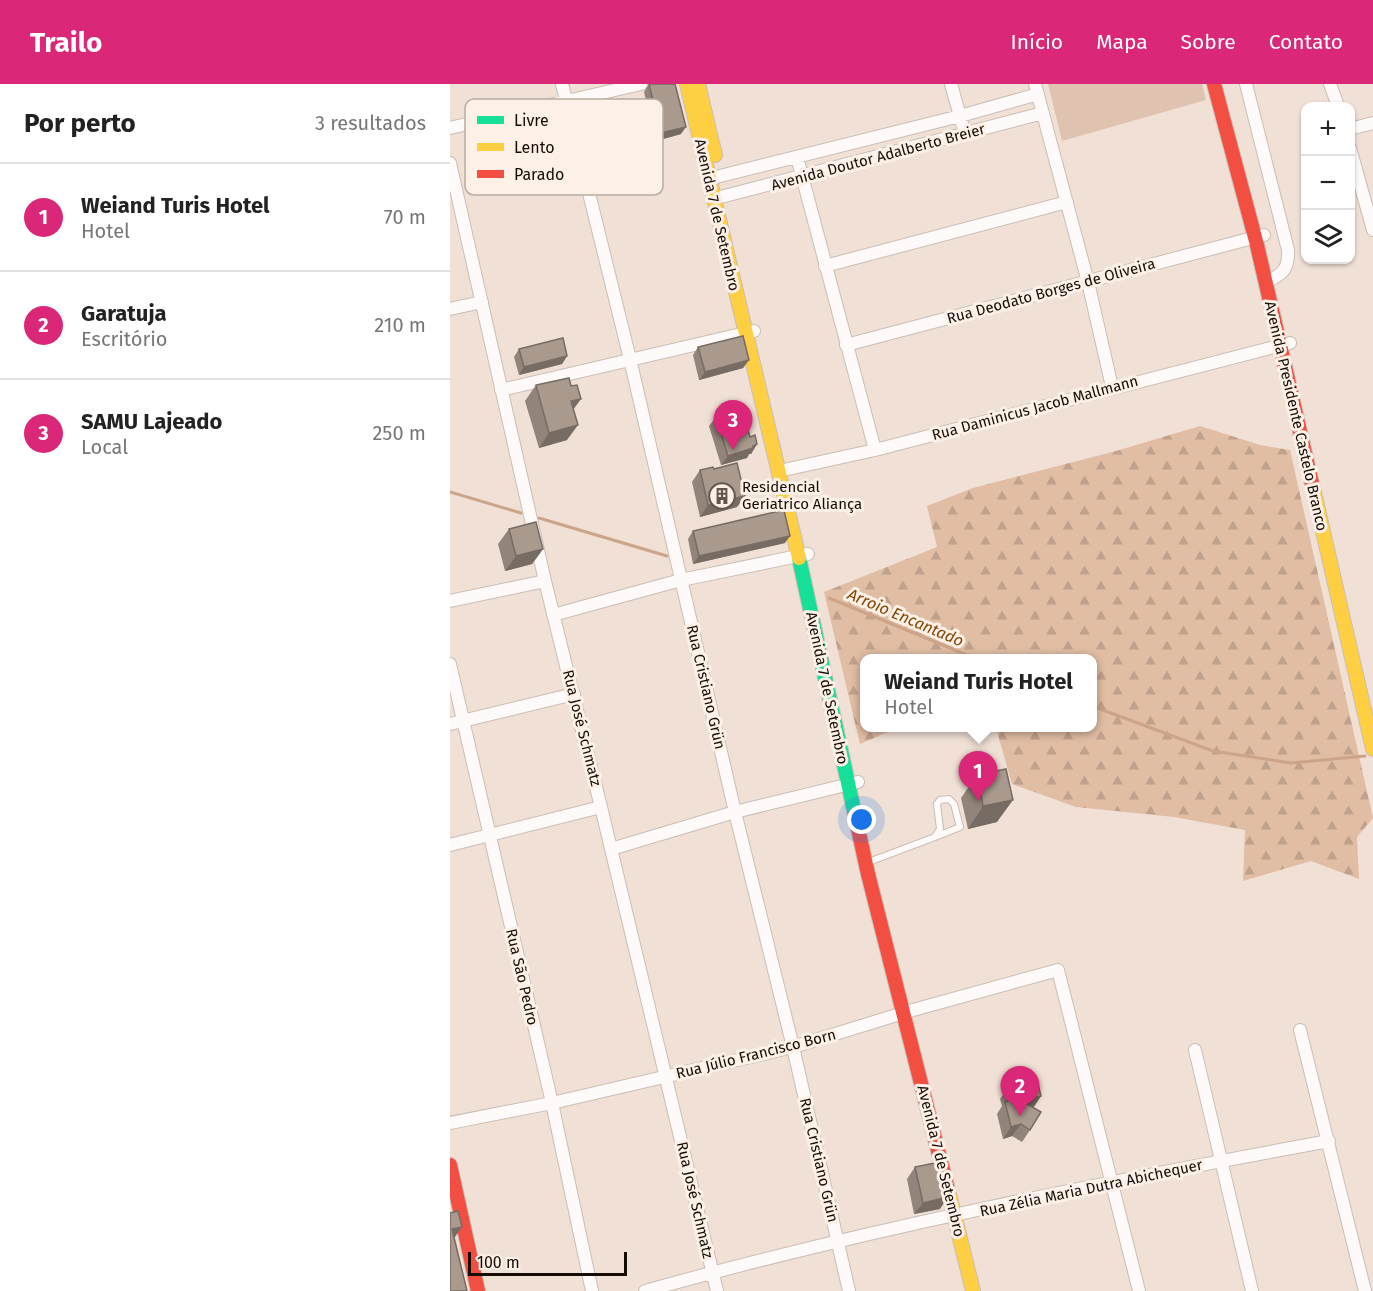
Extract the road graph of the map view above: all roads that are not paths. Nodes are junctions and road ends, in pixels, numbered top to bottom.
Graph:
1 (562, 84) edge
2 (641, 84) edge
3 (687, 84) edge
4 (698, 84) edge
5 (951, 84) edge
6 (1214, 84) edge
7 (1224, 84) edge
8 (1246, 84) edge
9 (1330, 84) edge
10 (1037, 89) edge
11 (565, 99) edge
12 (578, 99) edge
13 (1337, 102) edge
14 (1043, 113) junction
15 (960, 116) junction
16 (1373, 123) edge
17 (465, 125) edge
18 (450, 128) edge
19 (1355, 128) edge
20 (965, 135) junction
21 (1353, 156) edge
22 (797, 157) junction
23 (450, 163) edge
24 (802, 176) junction
25 (714, 177) junction
26 (589, 195) edge
27 (718, 198) junction
28 (1067, 202) junction
29 (1371, 209) edge
30 (1373, 230) edge
31 (1260, 236) junction
32 (825, 266) junction
33 (1270, 280) junction
34 (1088, 282) junction
35 (482, 302) junction
36 (450, 309) edge
37 (749, 332) junction
38 (1285, 344) junction
39 (846, 345) junction
40 (630, 359) junction
41 (1113, 387) junction
42 (501, 390) junction
43 (874, 450) junction
44 (783, 469) junction
45 (803, 555) junction
46 (681, 580) junction
47 (545, 581) junction
48 (450, 601) edge
49 (553, 615) junction
50 (450, 664) edge
51 (574, 694) junction
52 (1373, 704) edge
53 (456, 723) edge
54 (1373, 749) edge
55 (853, 783) junction
56 (601, 807) junction
57 (735, 812) junction
58 (490, 836) junction
59 (935, 837) junction
60 (450, 845) edge
61 (611, 849) junction
62 (870, 862) junction
63 (908, 1011) junction
64 (1300, 1030) dead end
65 (793, 1047) junction
66 (1195, 1050) dead end
67 (666, 1077) junction
68 (552, 1103) junction
69 (450, 1123) edge
70 (1329, 1141) junction
71 (1222, 1161) junction
72 (450, 1164) edge
73 (1113, 1183) junction
74 (959, 1215) junction
75 (837, 1243) junction
76 (712, 1272) junction
77 (478, 1291) edge
78 (592, 1291) edge
79 (645, 1291) edge
80 (717, 1291) edge
81 (849, 1291) edge
82 (973, 1291) edge
83 (984, 1291) edge
84 (1139, 1291) edge
85 (1252, 1291) edge
86 (1365, 1291) edge

1 - 11 street, Rua Cristiano Grün
2 - 12 street
3 - 25 main road, Avenida 7 de Setembro
4 - 25 main road, Avenida 7 de Setembro
5 - 15 street
6 - 31 main road, Avenida Presidente Castelo Branco
7 - 31 main road, Avenida Presidente Castelo Branco
8 - 33 street
9 - 13 street
10 - 14 street
10 - 15 street, Avenida Doutor Adalberto Breier
14 - 20 street, Avenida Doutor Adalberto Breier
14 - 28 street
15 - 20 street
15 - 22 street, Avenida Doutor Adalberto Breier
16 - 19 street
17 - 18 street
20 - 24 street, Avenida Doutor Adalberto Breier
21 - 29 street
22 - 24 street
22 - 25 street, Avenida Doutor Adalberto Breier
23 - 35 street, Rua José Schmatz
24 - 27 street, Avenida Doutor Adalberto Breier
24 - 32 street
25 - 27 main road, Avenida 7 de Setembro
26 - 40 street, Rua Cristiano Grün
27 - 37 main road, Avenida 7 de Setembro
28 - 32 street
28 - 34 street
29 - 30 street
31 - 33 main road, Avenida Presidente Castelo Branco
31 - 34 street, Rua Deodato Borges de Oliveira
32 - 39 street
33 - 38 main road, Avenida Presidente Castelo Branco
34 - 39 street, Rua Deodato Borges de Oliveira
34 - 41 street
35 - 36 street
35 - 42 street, Rua José Schmatz
37 - 40 street
37 - 44 main road, Avenida 7 de Setembro
38 - 41 street, Rua Daminicus Jacob Mallmann
38 - 52 main road, Avenida Presidente Castelo Branco
38 - 54 main road, Avenida Presidente Castelo Branco
39 - 43 street
40 - 42 street
40 - 46 street, Rua Cristiano Grün
41 - 43 street, Rua Daminicus Jacob Mallmann
42 - 47 street, Rua José Schmatz
43 - 44 street, Rua Daminicus Jacob Mallmann
44 - 45 main road, Avenida 7 de Setembro
45 - 46 street
45 - 55 main road, Avenida 7 de Setembro
46 - 49 street
46 - 57 street, Rua Cristiano Grün
47 - 48 street
47 - 49 street, Rua José Schmatz
49 - 51 street, Rua José Schmatz
50 - 53 street, Rua São Pedro
51 - 53 street
51 - 56 street, Rua José Schmatz
53 - 58 street, Rua São Pedro
55 - 57 street
55 - 62 main road, Avenida 7 de Setembro
56 - 58 street
56 - 61 street, Rua José Schmatz
57 - 61 street
57 - 65 street, Rua Cristiano Grün
58 - 60 street
58 - 68 street, Rua São Pedro
59 - 59 lane
59 - 62 lane
61 - 67 street, Rua José Schmatz
62 - 63 main road, Avenida 7 de Setembro
63 - 65 street, Rua Júlio Francisco Born
63 - 73 street, Rua Júlio Francisco Born
63 - 74 main road, Avenida 7 de Setembro
64 - 70 street
65 - 67 street, Rua Júlio Francisco Born
65 - 75 street, Rua Cristiano Grün
66 - 71 street
67 - 68 street, Rua Júlio Francisco Born
67 - 76 street, Rua José Schmatz
68 - 69 street, Rua Júlio Francisco Born
68 - 78 street, Rua São Pedro
70 - 71 street, Rua Zélia Maria Dutra Abichequer
70 - 86 street
71 - 73 street, Rua Zélia Maria Dutra Abichequer
71 - 85 street
72 - 77 main road
73 - 74 street, Rua Zélia Maria Dutra Abichequer
73 - 84 street
74 - 75 street, Rua Zélia Maria Dutra Abichequer
74 - 82 main road, Avenida 7 de Setembro
74 - 83 main road, Avenida 7 de Setembro
75 - 76 street, Rua Zélia Maria Dutra Abichequer
75 - 81 street, Rua Cristiano Grün
76 - 79 street, Rua Zélia Maria Dutra Abichequer
76 - 80 street, Rua José Schmatz

